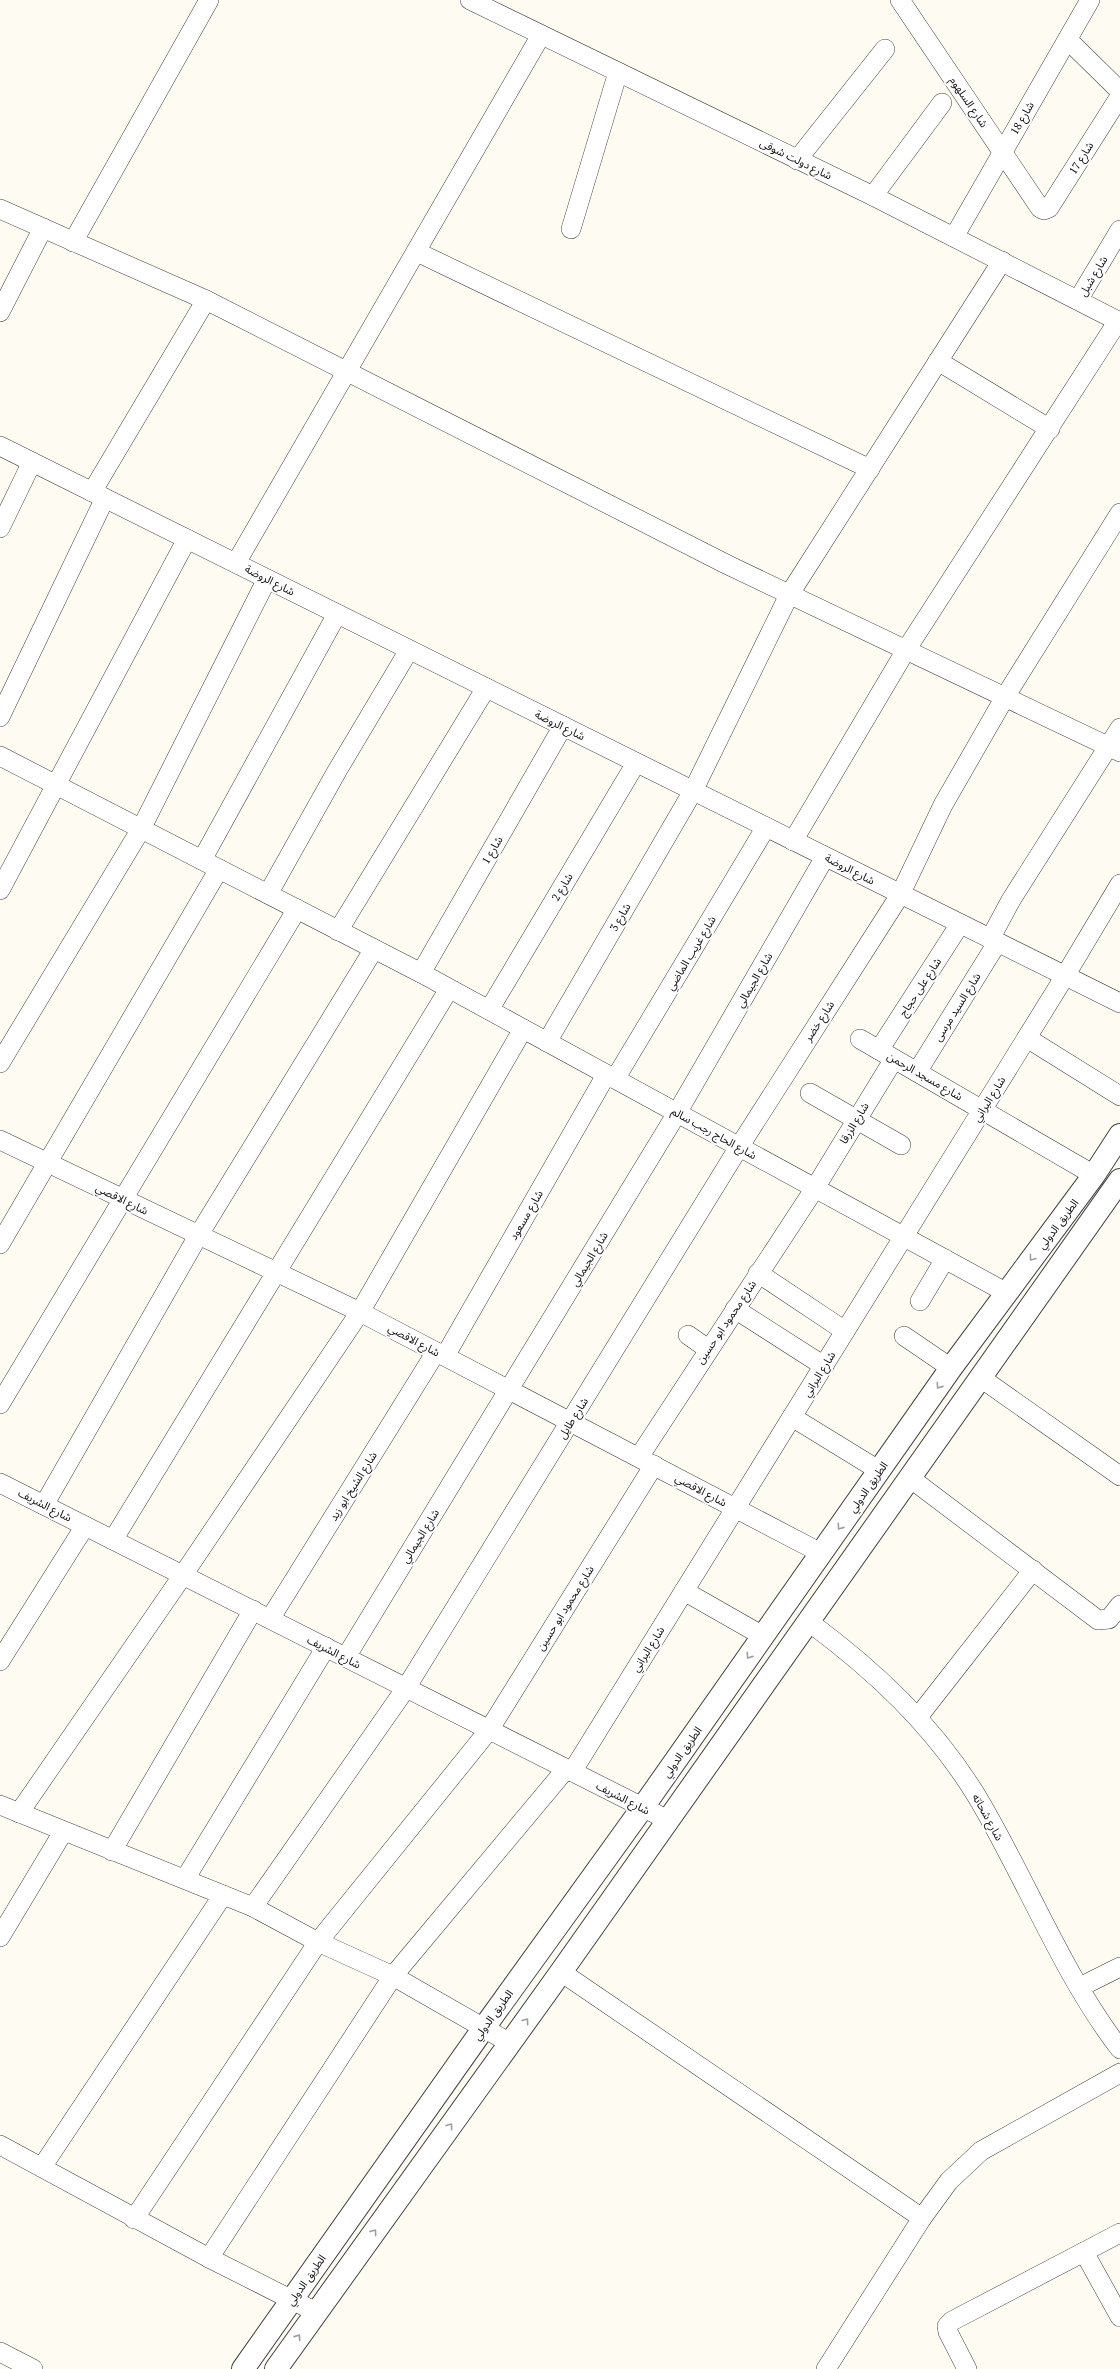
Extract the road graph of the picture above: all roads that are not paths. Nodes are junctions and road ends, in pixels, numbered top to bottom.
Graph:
1 (209, 0) edge
2 (470, 0) edge
3 (900, 0) edge
4 (1090, 0) edge
5 (541, 35) junction
6 (1068, 40) junction
7 (885, 48) dead end
8 (618, 72) junction
9 (1119, 98) edge
10 (942, 103) dead end
11 (1002, 152) junction
12 (797, 160) junction
13 (873, 196) junction
14 (1037, 204) joint
15 (0, 209) edge
16 (43, 228) junction
17 (571, 230) dead end
18 (1120, 230) edge
19 (954, 237) junction
20 (73, 242) junction
21 (416, 252) junction
22 (1002, 261) junction
23 (206, 300) junction
24 (1078, 300) junction
25 (0, 312) edge
26 (1119, 321) edge
27 (938, 361) junction
28 (347, 373) junction
29 (1050, 429) junction
30 (0, 446) edge
31 (32, 462) junction
32 (870, 470) junction
33 (99, 495) junction
34 (1120, 513) edge
35 (0, 528) edge
36 (187, 539) junction
37 (236, 563) junction
38 (268, 579) junction
39 (789, 595) junction
40 (337, 614) junction
41 (409, 650) junction
42 (906, 650) junction
43 (486, 688) junction
44 (1005, 697) junction
45 (0, 717) edge
46 (563, 726) junction
47 (1120, 728) edge
48 (1114, 750) edge
49 (0, 756) edge
50 (636, 763) junction
51 (56, 785) junction
52 (693, 791) junction
53 (766, 827) junction
54 (140, 828) junction
55 (793, 841) junction
56 (825, 857) junction
57 (202, 860) junction
58 (219, 869) junction
59 (1120, 884) edge
60 (0, 890) edge
61 (268, 894) junction
62 (900, 895) junction
63 (296, 909) junction
64 (960, 924) junction
65 (338, 931) junction
66 (993, 941) junction
67 (374, 949) junction
68 (421, 973) junction
69 (1065, 976) junction
70 (449, 989) junction
71 (1120, 1004) edge
72 (489, 1010) junction
73 (524, 1029) junction
74 (1027, 1038) junction
75 (860, 1039) dead end
76 (547, 1042) junction
77 (886, 1054) junction
78 (0, 1063) edge
79 (917, 1072) junction
80 (611, 1077) junction
81 (810, 1093) dead end
82 (1120, 1096) edge
83 (983, 1109) junction
84 (677, 1113) junction
85 (855, 1119) junction
86 (1120, 1135) edge
87 (0, 1140) edge
88 (901, 1145) dead end
89 (739, 1147) junction
90 (48, 1163) junction
91 (1094, 1175) junction
92 (1120, 1180) edge
93 (815, 1188) junction
94 (122, 1200) junction
95 (198, 1236) junction
96 (904, 1236) junction
97 (0, 1244) edge
98 (945, 1259) junction
99 (277, 1273) junction
100 (758, 1274) junction
101 (1011, 1287) junction
102 (1038, 1297) junction
103 (920, 1301) dead end
104 (735, 1309) junction
105 (360, 1312) junction
106 (846, 1331) junction
107 (688, 1336) dead end
108 (904, 1336) dead end
109 (708, 1349) junction
110 (441, 1354) junction
111 (824, 1366) junction
112 (951, 1368) junction
113 (981, 1378) junction
114 (510, 1390) junction
115 (0, 1404) edge
116 (792, 1417) junction
117 (570, 1422) junction
118 (646, 1461) junction
119 (880, 1470) junction
120 (1120, 1476) edge
121 (910, 1478) junction
122 (0, 1484) edge
123 (44, 1505) junction
124 (736, 1508) junction
125 (85, 1526) junction
126 (113, 1540) junction
127 (816, 1561) junction
128 (1033, 1570) junction
129 (183, 1575) junction
130 (833, 1586) junction
131 (684, 1591) junction
132 (1120, 1605) edge
133 (253, 1610) junction
134 (270, 1619) junction
135 (809, 1622) junction
136 (763, 1636) junction
137 (326, 1647) junction
138 (346, 1658) junction
139 (0, 1661) edge
140 (406, 1688) junction
141 (918, 1717) junction
142 (489, 1730) junction
143 (569, 1770) junction
144 (0, 1805) edge
145 (643, 1807) junction
146 (19, 1813) junction
147 (668, 1820) junction
148 (63, 1832) junction
149 (112, 1850) junction
150 (185, 1879) junction
151 (223, 1895) junction
152 (253, 1907) junction
153 (0, 1937) edge
154 (318, 1942) junction
155 (1120, 1967) edge
156 (561, 1972) junction
157 (393, 1976) junction
158 (1080, 1987) junction
159 (483, 2029) junction
160 (510, 2043) junction
161 (1120, 2049) edge
162 (1120, 2072) edge
163 (0, 2146) edge
164 (42, 2167) junction
165 (922, 2218) junction
166 (134, 2219) junction
167 (1120, 2234) edge
168 (1084, 2252) junction
169 (209, 2258) junction
170 (292, 2298) junction
171 (316, 2312) junction
172 (1120, 2317) edge
173 (0, 2352) edge
174 (33, 2369) edge
175 (243, 2369) edge
176 (276, 2369) edge
177 (826, 2369) edge
178 (967, 2369) edge

1 - 20 street
2 - 5 street, شارع دولت شوقى
3 - 11 street, شارع السلهوم
4 - 6 street, شارع 18
5 - 8 street, شارع دولت شوقى
5 - 21 street
6 - 9 street
6 - 11 street, شارع 18
7 - 12 street
8 - 12 street, شارع دولت شوقى
8 - 17 street
9 - 14 street, شارع 17
10 - 13 street
11 - 14 street, شارع السلهوم
11 - 19 street, شارع 18
12 - 13 street, شارع دولت شوقى
13 - 19 street, شارع دولت شوقى
15 - 16 street
16 - 20 street
16 - 25 street
18 - 24 street, شارع شبل
19 - 22 street, شارع دولت شوقى
20 - 23 street
21 - 28 street
21 - 32 street
22 - 24 street, شارع دولت شوقى
22 - 27 street, شارع 3
23 - 28 street
23 - 33 street
24 - 26 street, شارع دولت شوقى
26 - 29 street
27 - 29 street
27 - 32 street, شارع 3
28 - 37 street
28 - 39 street
29 - 42 street
30 - 31 street, شارع الروضة
31 - 33 street, شارع الروضة
31 - 35 street
32 - 39 street, شارع 3
33 - 36 street, شارع الروضة
33 - 45 street
34 - 44 street, شارع خضر
36 - 37 street, شارع الروضة
36 - 51 street
37 - 38 street, شارع الروضة
38 - 40 street, شارع الروضة
38 - 54 street
39 - 42 street
39 - 52 street, شارع 3
40 - 41 street, شارع الروضة
40 - 57 street
41 - 43 street, شارع الروضة
41 - 61 street
42 - 44 street
42 - 55 street
43 - 46 street, شارع الروضة
43 - 65 street
44 - 48 street
44 - 62 street, شارع خضر
46 - 50 street, شارع الروضة
46 - 68 street, شارع 1
47 - 48 street, شارع السيد مرسى
48 - 66 street, شارع السيد مرسى
49 - 51 street, شارع الحاج رجب سالم
50 - 52 street, شارع الروضة
50 - 72 street, شارع 2
51 - 54 street, شارع الحاج رجب سالم
51 - 60 street
52 - 53 street, شارع الروضة
52 - 76 street, شارع 3
53 - 55 street, شارع الروضة
53 - 80 street, شارع غريب الماضي
54 - 57 street, شارع الحاج رجب سالم
54 - 78 street
55 - 56 street, شارع الروضة
56 - 62 street, شارع الروضة
56 - 84 street, شارع الجيمالي
57 - 58 street, شارع الحاج رجب سالم
58 - 61 street, شارع الحاج رجب سالم
58 - 90 street
59 - 69 street, شارع البراني
61 - 63 street, شارع الحاج رجب سالم
62 - 64 street, شارع الروضة
62 - 89 street, شارع خضر
63 - 65 street, شارع الحاج رجب سالم
63 - 94 street
64 - 66 street, شارع الروضة
64 - 77 street, شارع على حجاج
65 - 67 street, شارع الحاج رجب سالم
66 - 69 street, شارع الروضة
66 - 79 street, شارع السيد مرسى
67 - 68 street, شارع الحاج رجب سالم
67 - 95 street
68 - 70 street, شارع الحاج رجب سالم
69 - 71 street, شارع الروضة
69 - 74 street, شارع البراني
70 - 72 street, شارع الحاج رجب سالم
70 - 99 street
72 - 73 street, شارع الحاج رجب سالم
73 - 76 street, شارع الحاج رجب سالم
73 - 105 street
74 - 82 street
74 - 83 street, شارع البراني
75 - 77 street, شارع مسجد الرحمن
76 - 80 street, شارع الحاج رجب سالم
77 - 79 street, شارع مسجد الرحمن
77 - 85 street, شارع الزرقا
79 - 83 street, شارع مسجد الرحمن
80 - 84 street, شارع الحاج رجب سالم
80 - 110 street, شارع مسعود
81 - 85 street
83 - 91 street, شارع مسجد الرحمن
83 - 96 street, شارع البراني
84 - 89 street, شارع الحاج رجب سالم
84 - 114 street, شارع الجيمالي
85 - 88 street
85 - 93 street, شارع الزرقا
86 - 91 street, الطريق الدولي
87 - 90 street, شارع الاقصي
89 - 93 street, شارع الحاج رجب سالم
89 - 117 street, شارع طايل
90 - 94 street, شارع الاقصي
90 - 97 street
91 -> 101 street, الطريق الدولي
92 - 102 street
93 - 96 street, شارع الحاج رجب سالم
93 - 100 street, شارع محمود ابو حسين
94 - 95 street, شارع الاقصي
94 - 115 street
95 - 99 street, شارع الاقصي
95 - 123 street
96 - 98 street, شارع الحاج رجب سالم
96 - 106 street, شارع البراني
98 - 101 street, شارع الحاج رجب سالم
98 - 103 street
99 - 105 street, شارع الاقصي
99 - 126 street
100 - 104 street, شارع محمود ابو حسين
100 - 106 street
101 - 102 street
101 - 112 street, الطريق الدولي
102 - 113 street
104 - 109 street, شارع محمود ابو حسين
104 - 111 street
105 - 110 street, شارع الاقصي
105 - 129 street
106 - 111 street, شارع البراني
107 - 109 street
108 - 112 street
109 - 118 street, شارع محمود ابو حسين
110 - 114 street, شارع الاقصي
110 - 134 street, شارع الشيخ ابو زيد
111 - 116 street, شارع البراني
112 -> 119 street, الطريق الدولي
113 - 120 street
113 - 121 street
114 - 117 street, شارع الاقصي
114 - 138 street, شارع الجيمالي
116 - 119 street
116 - 124 street, شارع البراني
117 - 118 street, شارع الاقصي
117 - 140 street, شارع طايل
118 - 124 street, شارع الاقصي
118 - 142 street, شارع محمود ابو حسين
119 -> 127 street, الطريق الدولي
121 - 128 street
121 - 130 street
122 - 123 street, شارع الشريف
123 - 125 street, شارع الشريف
124 - 127 street, شارع الاقصي
124 - 131 street, شارع البراني
125 - 126 street, شارع الشريف
125 - 139 street
126 - 129 street, شارع الشريف
127 - 130 street
127 - 136 street, الطريق الدولي
128 - 132 street
128 - 141 street
129 - 133 street, شارع الشريف
129 - 146 street
130 - 135 street
131 - 136 street
131 - 143 street, شارع البراني
133 - 134 street, شارع الشريف
133 - 149 street
134 - 137 street, شارع الشريف
135 - 141 street, شارع شحاته
135 - 147 street
136 -> 145 street, الطريق الدولي
137 - 138 street, شارع الشريف
137 - 150 street
138 - 140 street, شارع الشريف
140 - 142 street, شارع الشريف
140 - 152 street, شارع طايل
141 - 158 street, شارع شحاته
142 - 143 street, شارع الشريف
142 - 154 street, شارع محمود ابو حسين
143 - 145 street, شارع الشريف
143 - 157 street, شارع البراني
144 - 146 street
145 - 147 street, شارع الشريف
145 - 159 street, الطريق الدولي
146 - 148 street
147 - 156 street
148 - 149 street
148 - 153 street
149 - 150 street
150 - 151 street
151 - 152 street
151 - 164 street
152 - 154 street
154 - 157 street
154 - 166 street, شارع محمود ابو حسين
155 - 158 street
160 -> 156 street
156 - 165 street
157 - 159 street
157 - 169 street, شارع البراني
158 - 161 street, شارع شحاته
159 - 160 street
159 - 170 street, الطريق الدولي
171 -> 160 street
162 - 165 street
163 - 164 street
164 - 166 street
165 - 177 street
166 - 169 street
167 - 168 street
168 - 172 street
168 - 178 street
169 - 170 street
170 - 171 street
170 - 175 street, الطريق الدولي
176 -> 171 street
173 - 174 street

